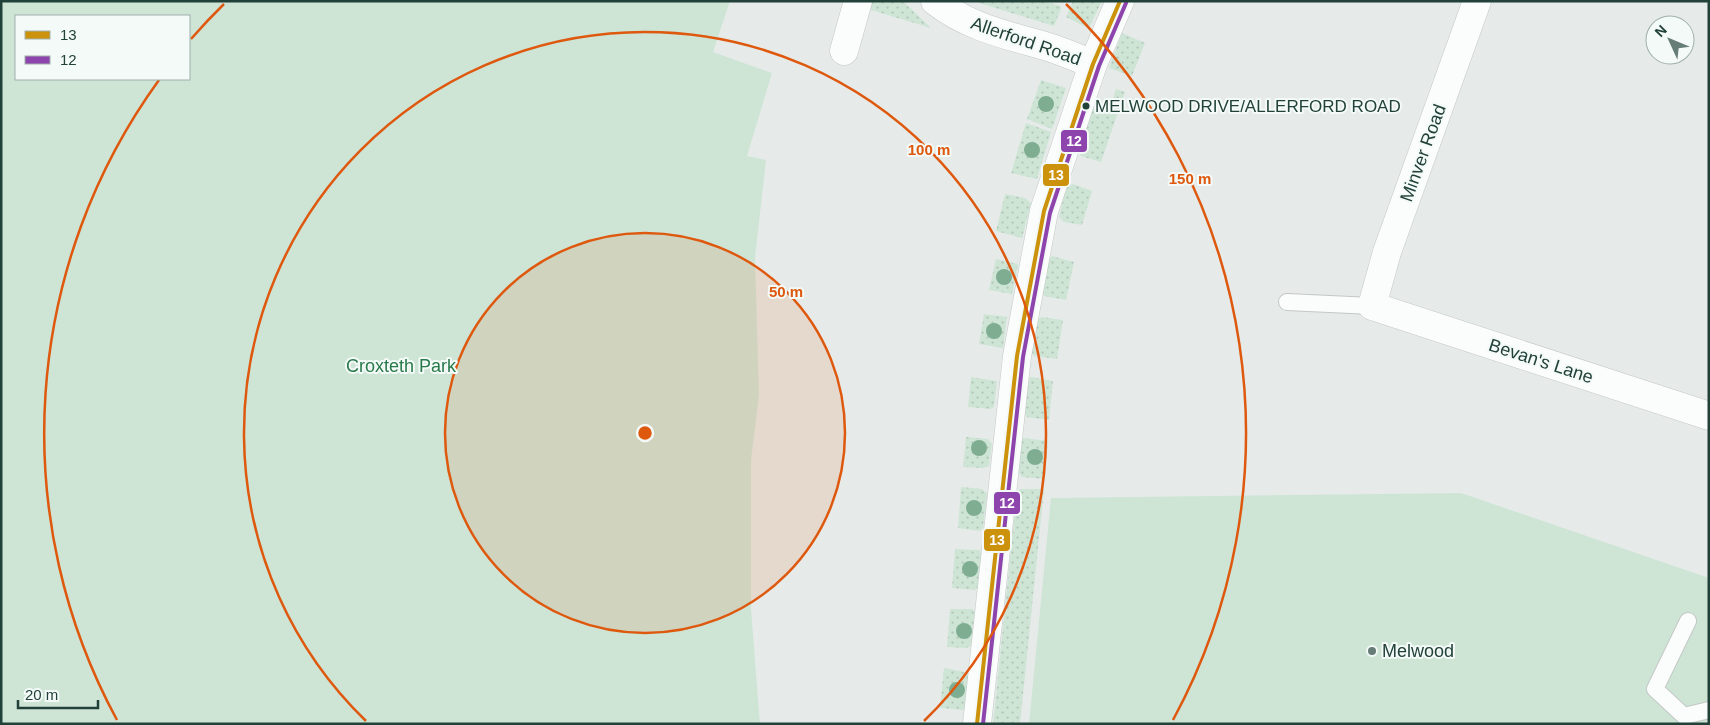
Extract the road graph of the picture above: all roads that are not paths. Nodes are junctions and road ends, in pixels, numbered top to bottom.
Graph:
1 (858, 1) edge
2 (935, 1) edge
3 (1120, 1) edge
4 (1477, 1) edge
5 (844, 51) dead end
6 (1093, 64) junction
7 (1287, 302) dead end
8 (1372, 306) junction
9 (1709, 416) edge
10 (1688, 621) dead end
11 (1709, 710) edge
12 (977, 724) edge

1 - 5 street
2 - 6 street, Allerford Road
3 - 6 street
4 - 8 street, Minver Road
6 - 12 street
7 - 8 lane
8 - 9 street, Bevan's Lane
10 - 11 lane

